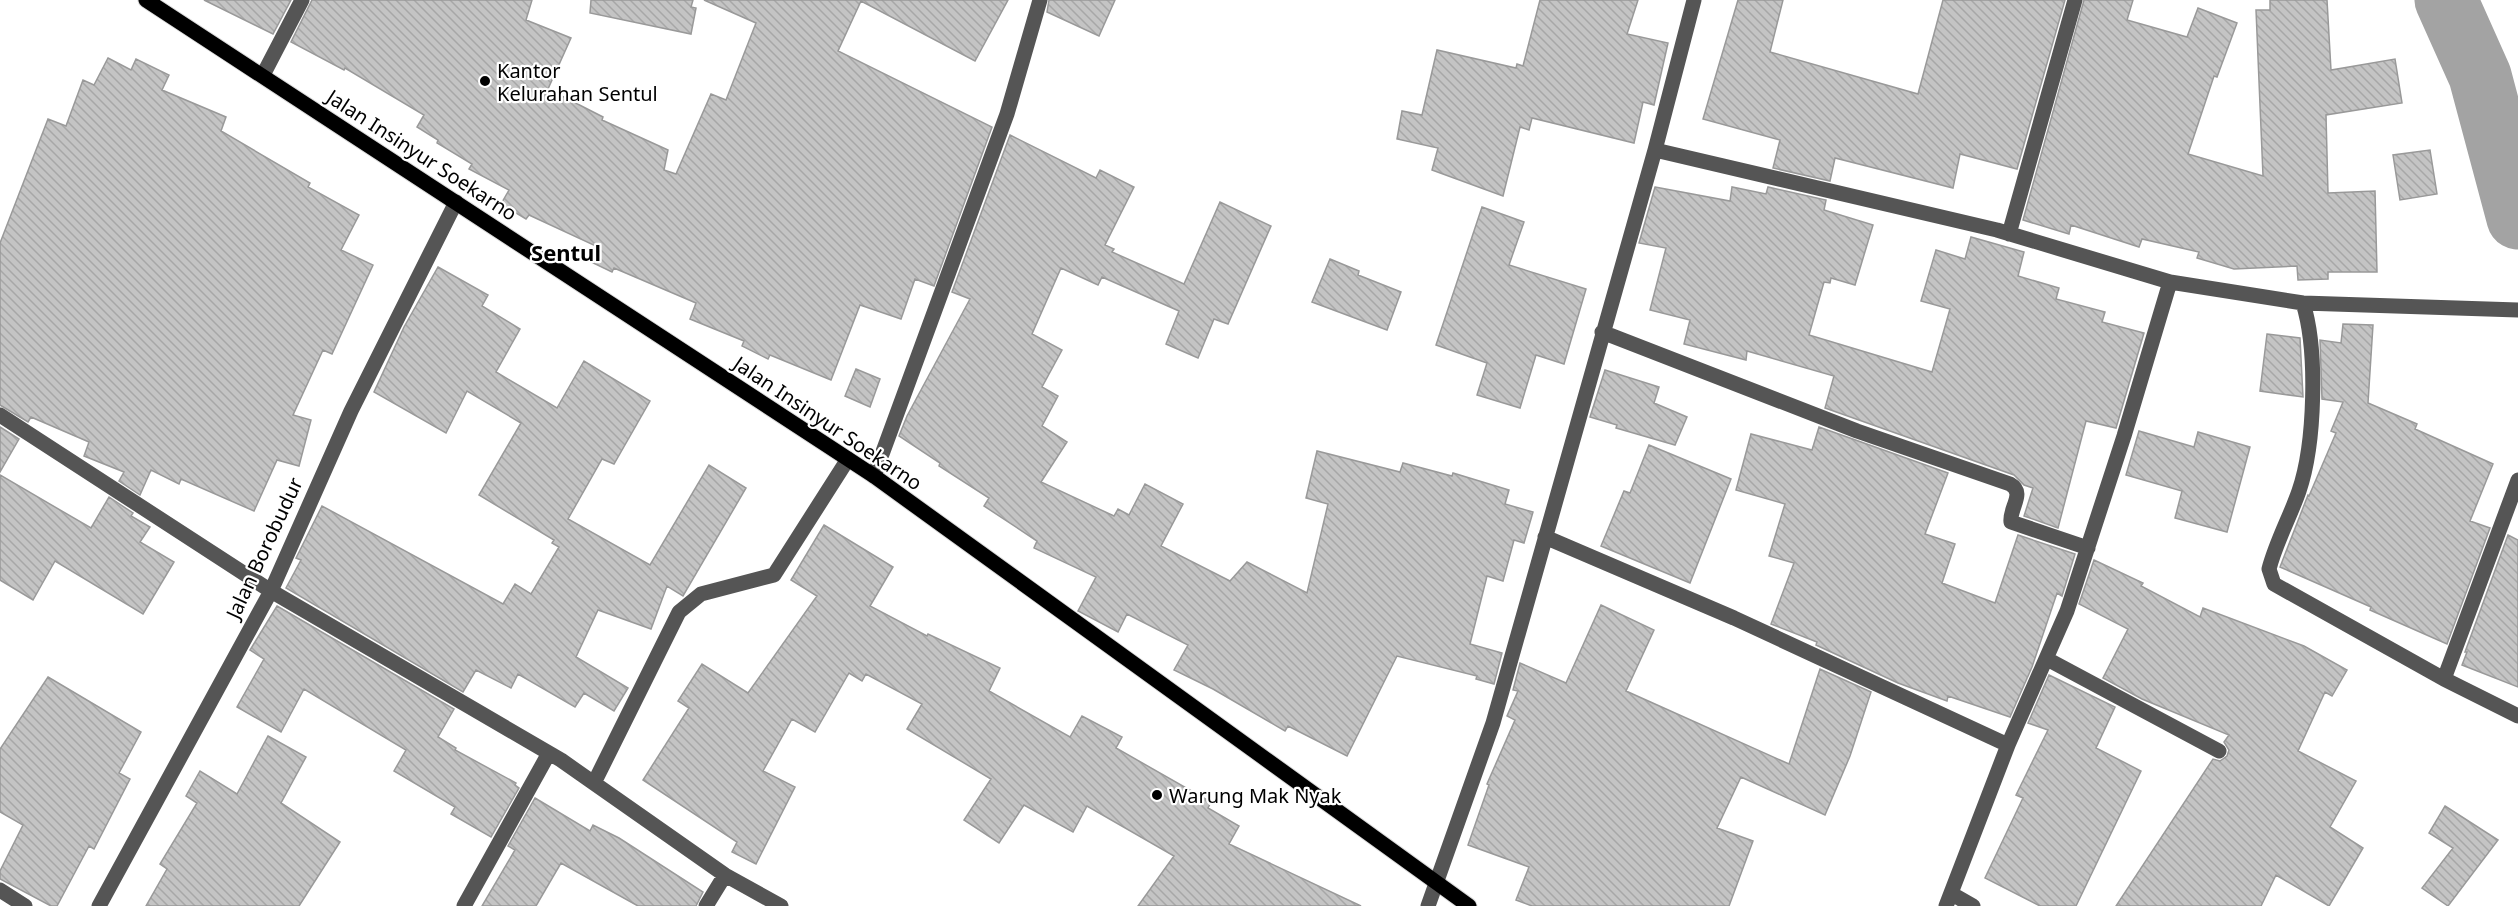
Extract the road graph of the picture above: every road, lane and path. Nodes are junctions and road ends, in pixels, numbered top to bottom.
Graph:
1 (146, 0) edge
2 (302, 0) edge
3 (1040, 0) edge
4 (1694, 0) edge
5 (2074, 0) edge
6 (263, 75) junction
7 (1655, 150) junction
8 (456, 202) junction
9 (2009, 234) junction
10 (2170, 282) junction
11 (2303, 303) junction
12 (2518, 310) edge
13 (1602, 332) junction
14 (0, 416) edge
15 (848, 459) junction
16 (874, 476) junction
17 (2518, 480) edge
18 (1545, 537) junction
19 (2088, 548) junction
20 (271, 591) junction
21 (2047, 659) junction
22 (2444, 679) junction
23 (2518, 716) edge
24 (2008, 745) junction
25 (2219, 751) dead end
26 (549, 753) junction
27 (594, 783) junction
28 (724, 875) junction
29 (1437, 881) junction
30 (0, 890) edge
31 (1949, 900) edge
32 (25, 906) edge
33 (99, 906) edge
34 (464, 906) edge
35 (706, 906) edge
36 (781, 906) edge
37 (1428, 906) edge
38 (1469, 906) edge
39 (1973, 906) edge

1 - 6 main road, Jalan Insinyur Soekarno
2 - 6 street
3 - 16 street
4 - 7 street
5 - 9 street
6 - 8 main road, Jalan Insinyur Soekarno
7 - 9 street
7 - 13 street
8 - 15 main road, Jalan Insinyur Soekarno
8 - 20 street, Jalan Borobudur
9 - 10 street
10 - 11 street
10 - 19 street
11 - 12 street
11 - 22 street
13 - 18 street
13 - 19 street
14 - 20 street
15 - 16 main road, Jalan Insinyur Soekarno
15 - 27 street
16 - 29 main road, Jalan Insinyur Soekarno
17 - 22 street
18 - 24 street
18 - 29 street
19 - 21 street
20 - 26 street
20 - 33 street, Jalan Borobudur
21 - 24 street
21 - 25 street
22 - 23 street
24 - 31 street
26 - 27 street
26 - 34 street
27 - 28 street
28 - 35 street
28 - 36 street
29 - 37 street
29 - 38 main road, Jalan Insinyur Soekarno
30 - 32 street
31 - 39 street

